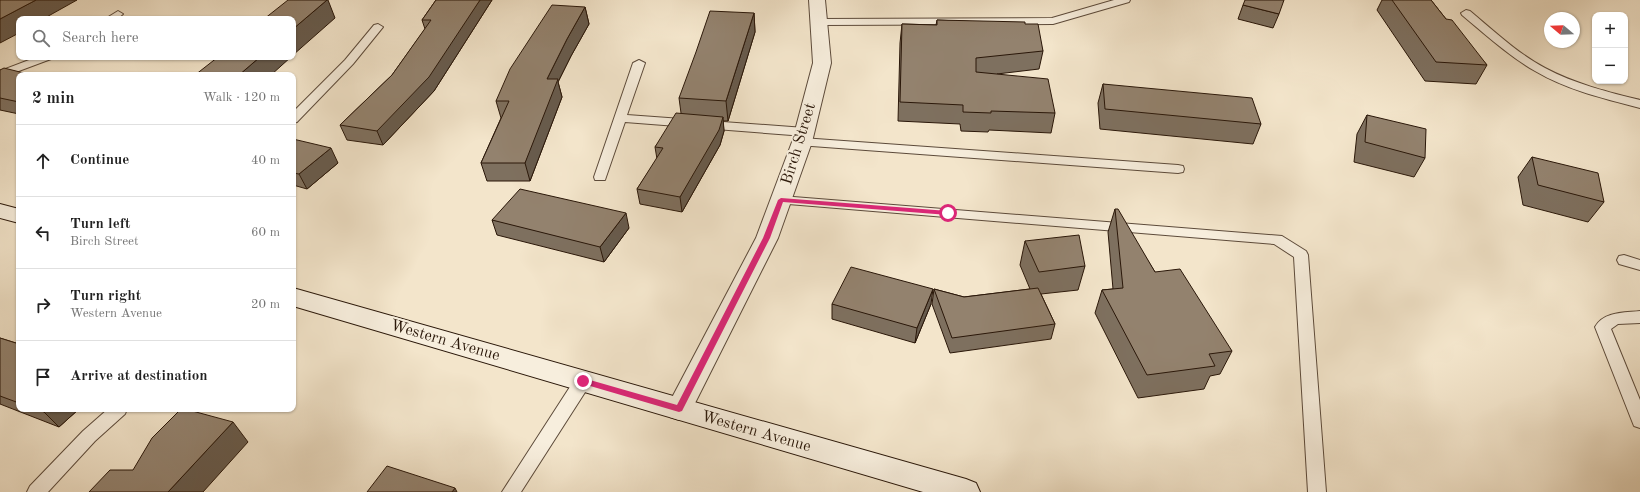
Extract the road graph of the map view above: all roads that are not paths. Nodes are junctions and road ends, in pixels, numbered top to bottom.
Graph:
1 (817, 0) edge
2 (1125, 0) edge
3 (1466, 13) dead end
4 (819, 22) junction
5 (378, 27) dead end
6 (39, 60) edge
7 (639, 63) dead end
8 (0, 75) edge
9 (1640, 104) edge
10 (296, 116) edge
11 (620, 118) junction
12 (803, 137) junction
13 (1178, 169) dead end
14 (600, 177) dead end
15 (781, 200) junction
16 (0, 211) edge
17 (16, 215) edge
18 (1624, 260) dead end
19 (1640, 265) edge
20 (296, 298) edge
21 (1640, 317) edge
22 (583, 381) junction
23 (679, 409) junction
24 (116, 412) edge
25 (1640, 421) edge
26 (36, 492) edge
27 (511, 492) edge
28 (966, 492) edge
29 (1317, 492) edge

1 - 4 street, Birch Street
2 - 4 lane
3 - 9 lane
4 - 12 street, Birch Street
5 - 10 lane
6 - 8 lane
7 - 11 lane
11 - 12 lane
11 - 14 lane
12 - 13 lane
12 - 15 street, Birch Street
15 - 23 street, Birch Street
15 - 29 lane
16 - 17 street
18 - 19 lane
20 - 22 street, Western Avenue
21 - 25 lane
22 - 23 street, Western Avenue
22 - 27 lane
23 - 28 street, Western Avenue
24 - 26 lane

